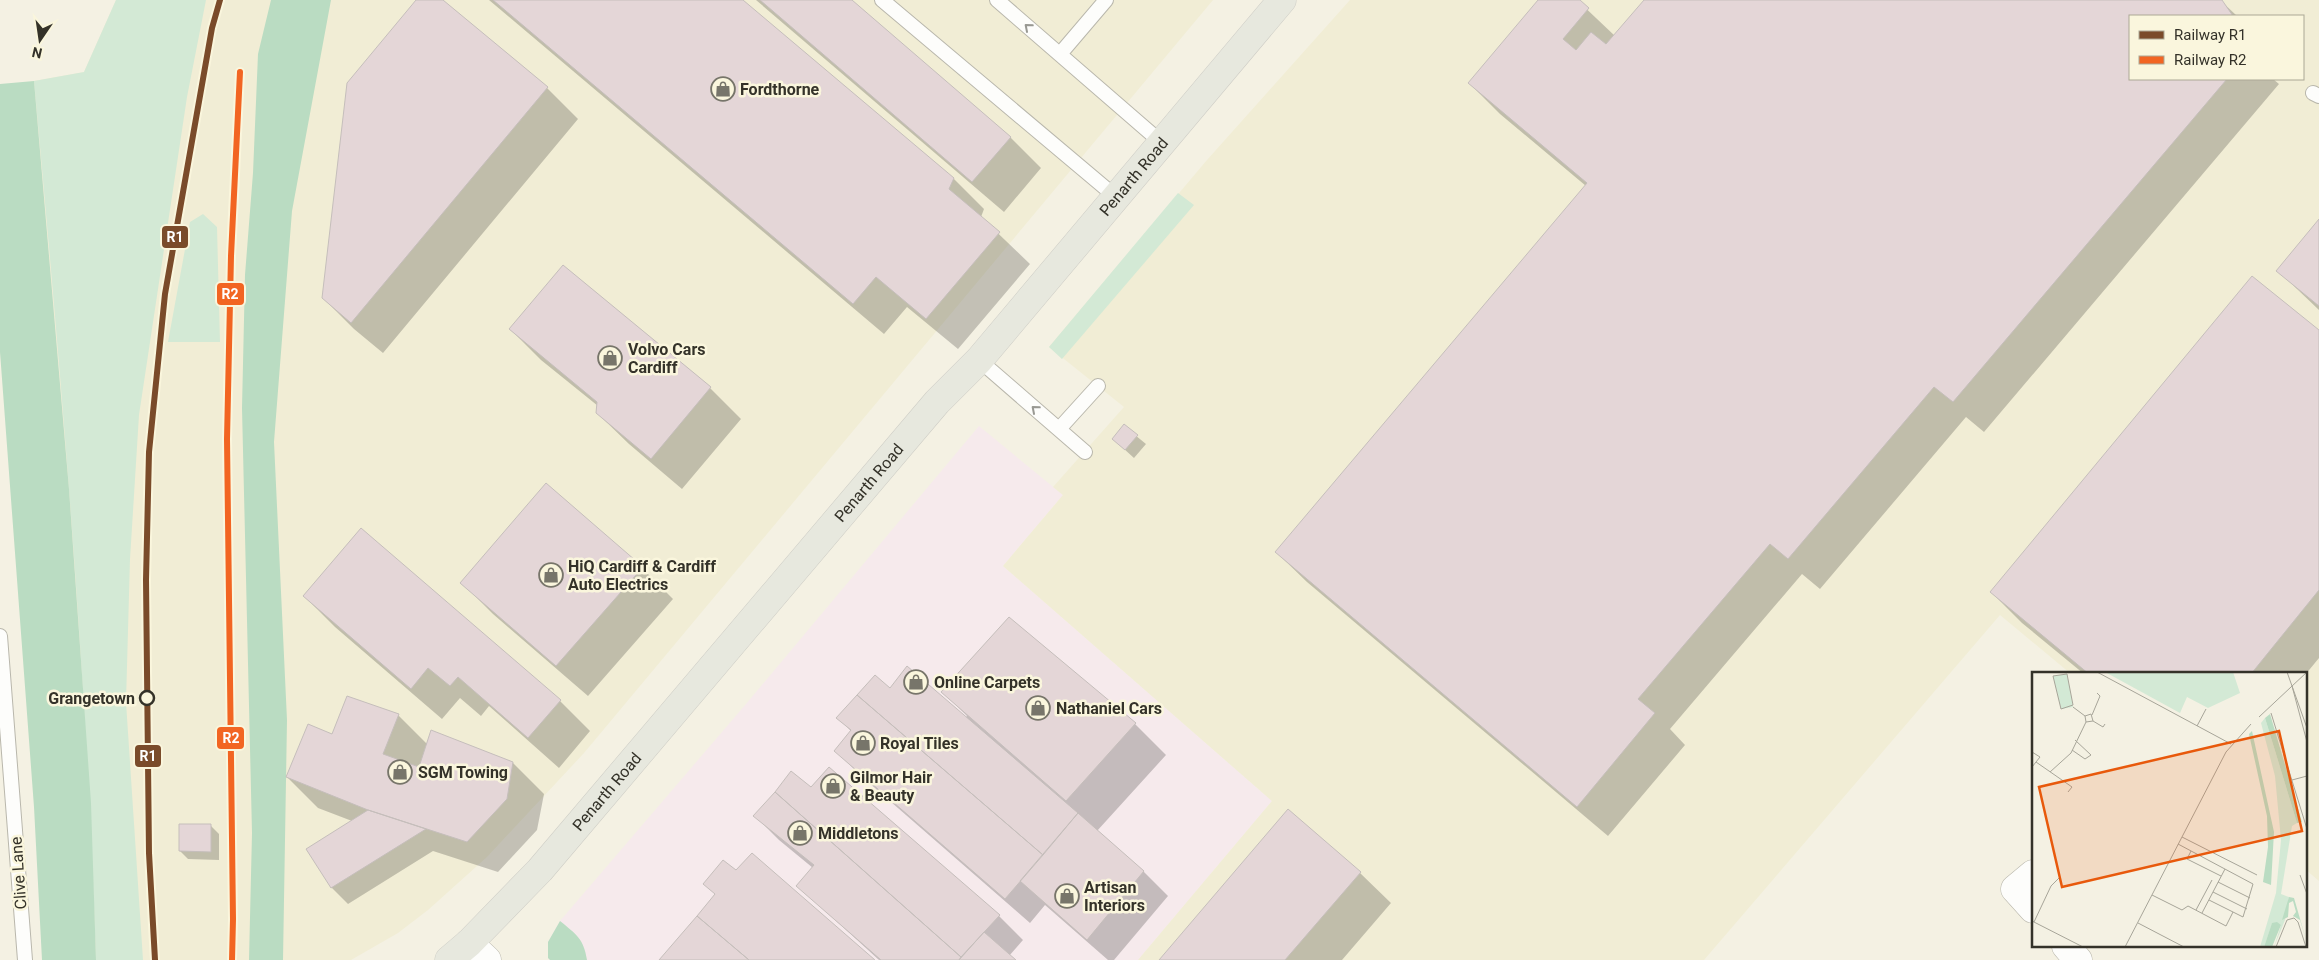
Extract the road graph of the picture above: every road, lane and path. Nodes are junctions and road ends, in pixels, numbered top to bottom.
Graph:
1 (882, 0) edge
2 (997, 0) edge
3 (1106, 0) edge
4 (1282, 0) edge
5 (1060, 54) junction
6 (1162, 142) junction
7 (1116, 197) junction
8 (980, 360) junction
9 (1098, 386) dead end
10 (1059, 429) junction
11 (1085, 452) dead end
12 (0, 636) edge
13 (2032, 875) edge
14 (2032, 908) edge
15 (2068, 948) edge
16 (468, 954) edge
17 (25, 960) edge
18 (2078, 960) edge

1 - 7 lane
5 -> 2 lane
3 - 5 lane
4 - 6 main road, Penarth Road
5 - 6 lane
6 - 7 main road, Penarth Road
7 - 8 main road, Penarth Road
10 -> 8 lane
8 - 16 main road, Penarth Road
9 - 10 lane
10 - 11 lane
12 - 17 lane, Clive Lane
13 - 14 street
15 - 18 street

